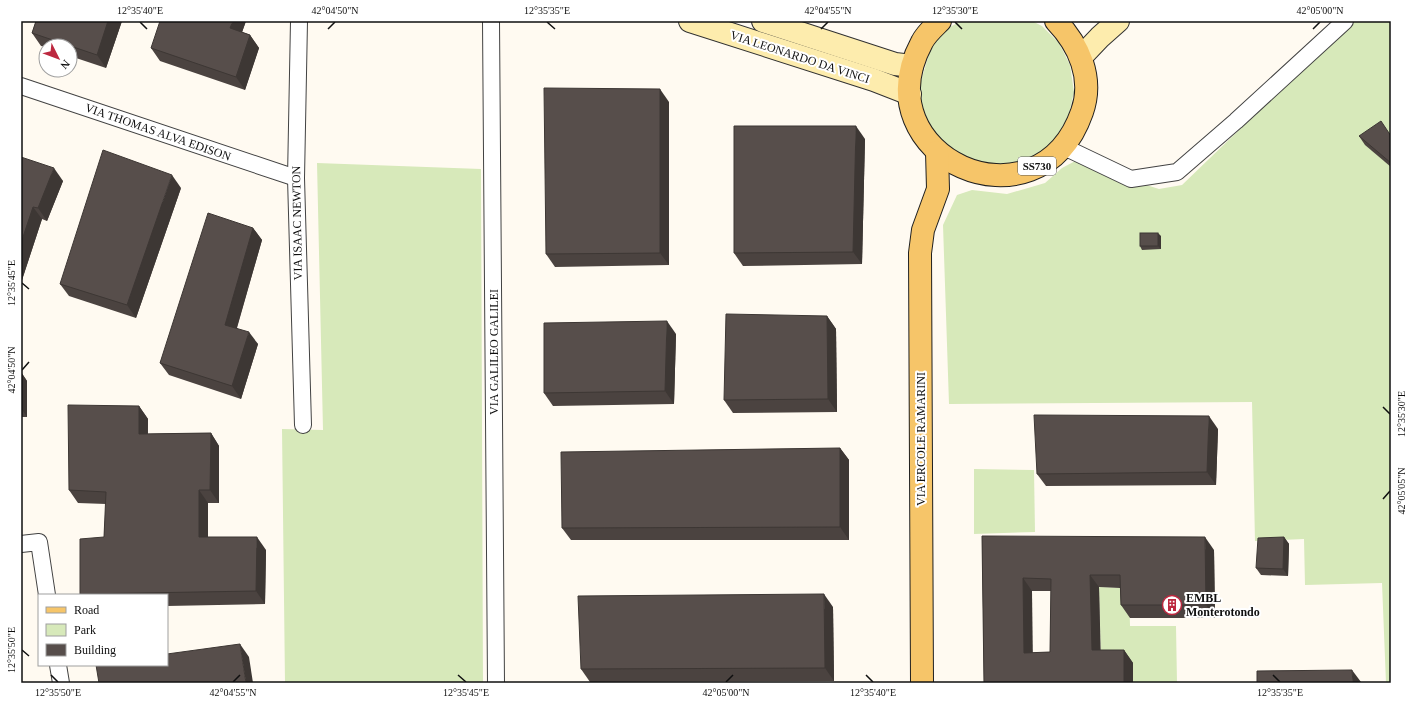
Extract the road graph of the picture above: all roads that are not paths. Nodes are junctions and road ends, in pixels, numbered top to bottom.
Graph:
1 (300, 21) edge
2 (491, 21) edge
3 (690, 21) edge
4 (763, 21) edge
5 (940, 21) edge
6 (1056, 21) edge
7 (1118, 21) edge
8 (1345, 21) edge
9 (1081, 57) junction
10 (912, 66) junction
11 (21, 86) edge
12 (910, 94) junction
13 (1064, 147) junction
14 (937, 152) junction
15 (977, 174) junction
16 (296, 178) junction
17 (936, 198) junction
18 (303, 425) dead end
19 (21, 544) edge
20 (47, 594) edge
21 (58, 666) edge
22 (61, 683) edge
23 (496, 683) edge
24 (922, 683) edge

1 - 16 street, VIA ISAAC NEWTON
2 - 23 street, VIA GALILEO GALILEI
3 - 12 main road, VIA LEONARDO DA VINCI
4 - 10 main road, VIA LEONARDO DA VINCI
5 - 10 main road, SS730
6 - 9 main road, SS730
7 - 9 main road
8 - 13 street
9 - 13 main road, SS730
10 - 12 main road, SS730
11 - 16 street, VIA THOMAS ALVA EDISON
12 - 14 main road, SS730
13 - 15 main road, SS730
14 - 15 main road, SS730
14 - 17 main road, VIA ERCOLE RAMARINI
15 - 17 main road, VIA ERCOLE RAMARINI
16 - 18 street, VIA ISAAC NEWTON
17 - 24 main road, VIA ERCOLE RAMARINI
19 - 20 street
21 - 22 street

